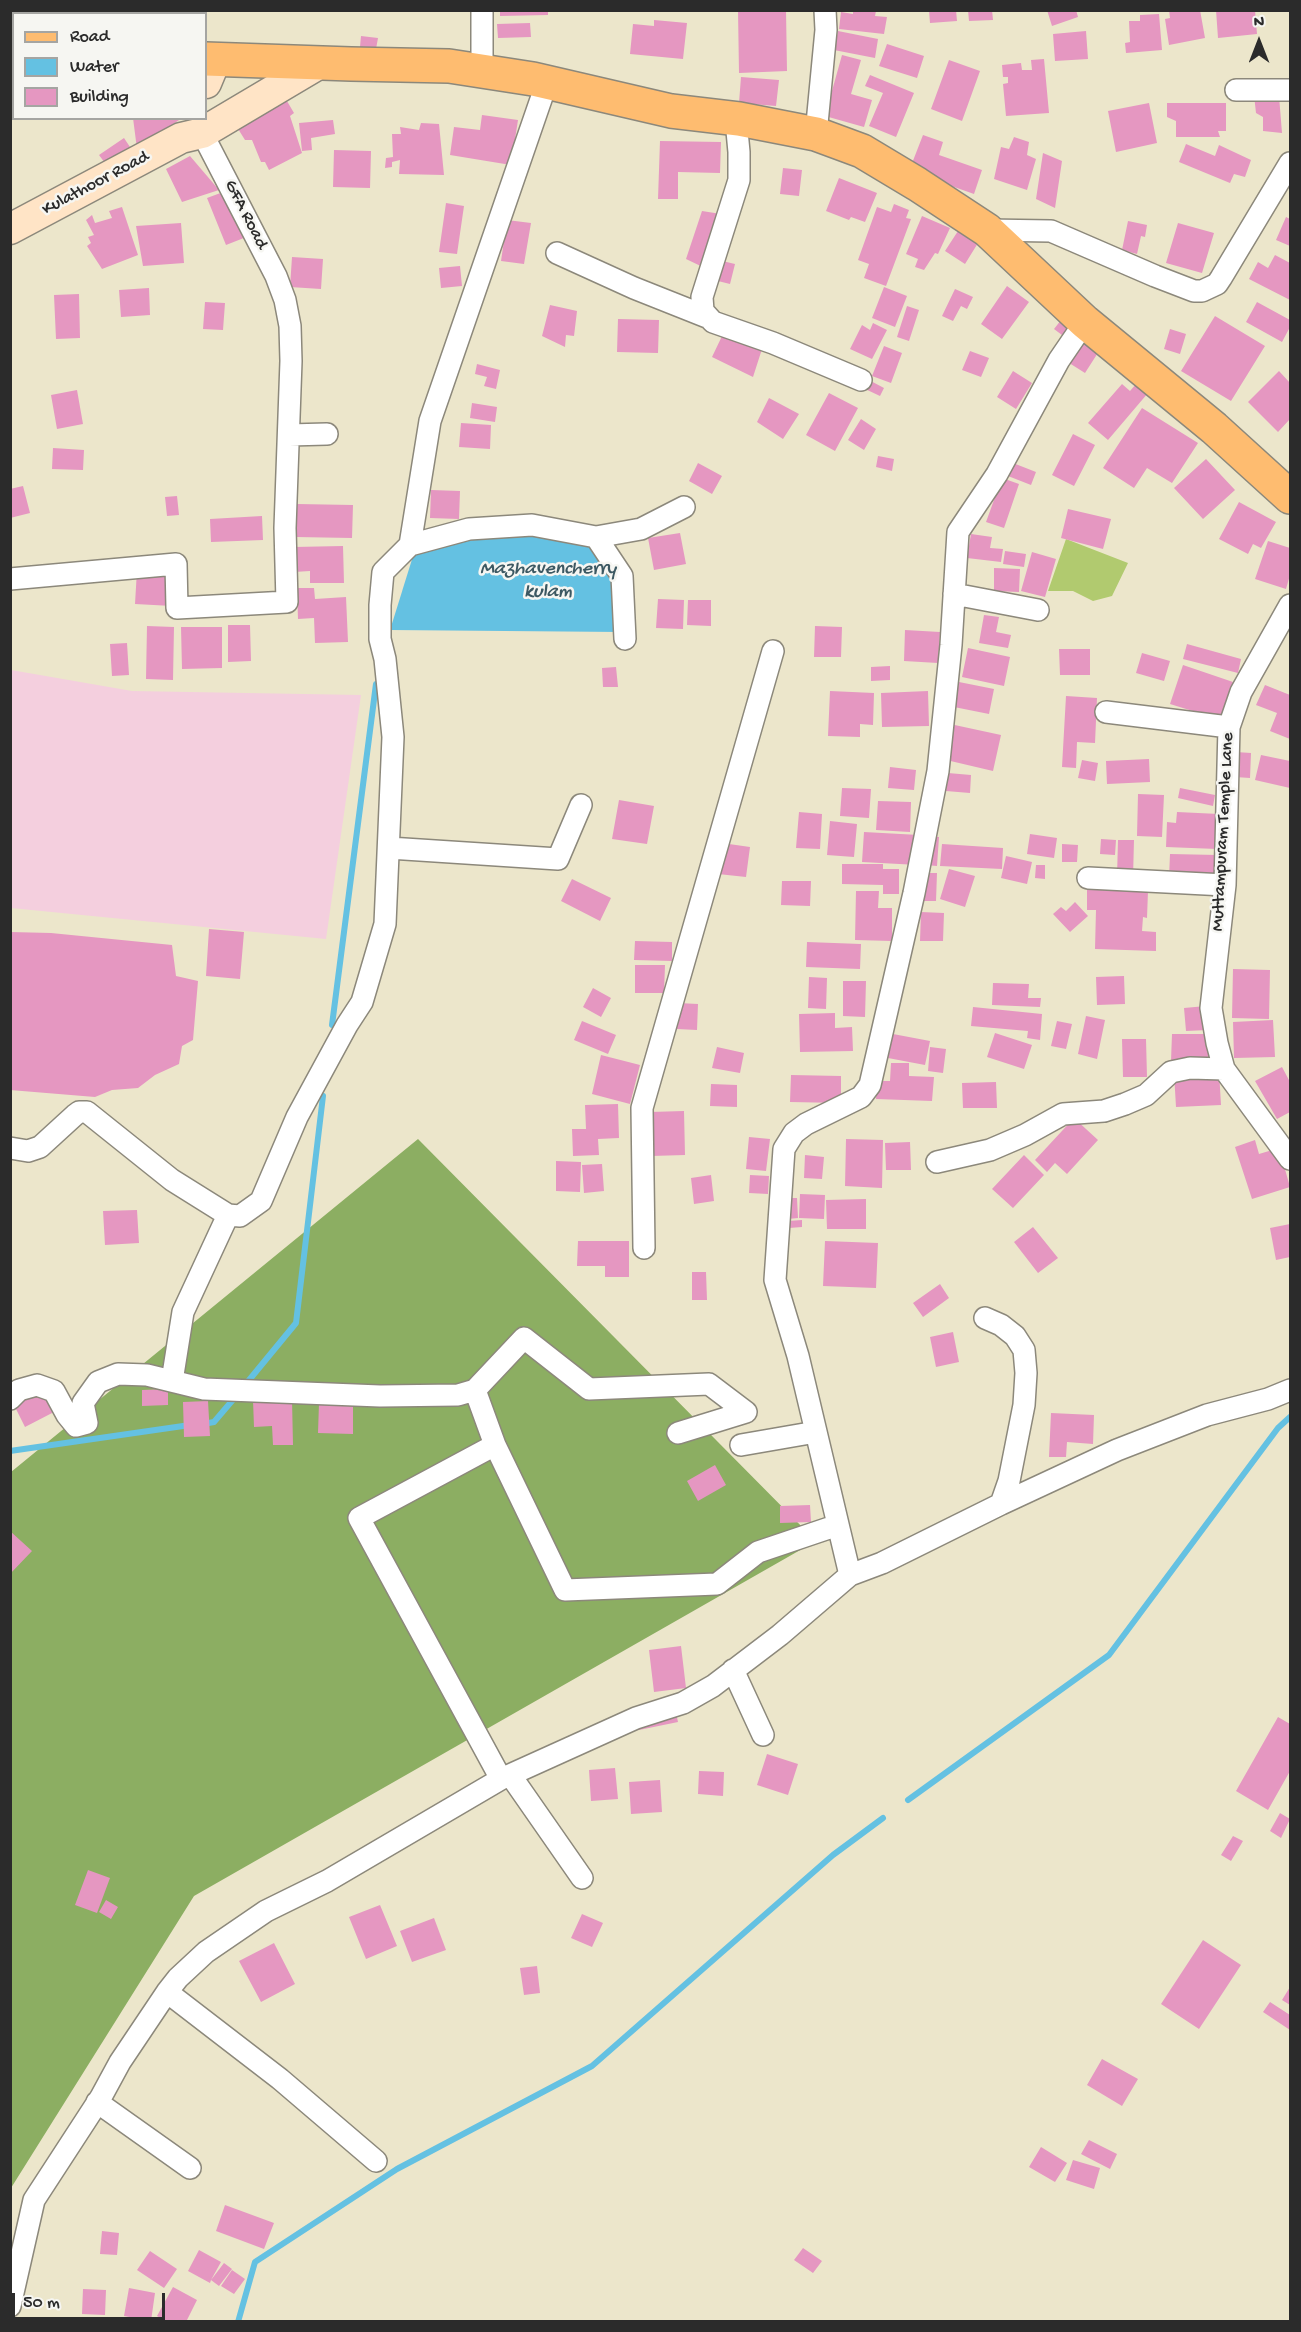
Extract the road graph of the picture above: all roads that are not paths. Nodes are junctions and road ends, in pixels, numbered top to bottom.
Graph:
1 (482, 10) edge
2 (825, 10) edge
3 (320, 63) junction
4 (209, 67) edge
5 (482, 71) junction
6 (546, 82) junction
7 (1236, 90) dead end
8 (1290, 90) edge
9 (739, 119) junction
10 (191, 130) edge
11 (816, 134) junction
12 (1290, 163) edge
13 (10, 229) edge
14 (987, 230) junction
15 (557, 253) dead end
16 (707, 317) junction
17 (1085, 321) junction
18 (861, 380) dead end
19 (327, 434) dead end
20 (289, 435) junction
21 (1290, 497) edge
22 (684, 507) dead end
23 (596, 537) junction
24 (410, 545) junction
25 (10, 579) edge
26 (954, 594) junction
27 (1290, 605) edge
28 (1038, 610) dead end
29 (625, 639) dead end
30 (773, 651) dead end
31 (1106, 712) dead end
32 (1228, 727) junction
33 (581, 805) dead end
34 (389, 848) junction
35 (1089, 878) dead end
36 (1226, 885) junction
37 (1224, 1069) junction
38 (10, 1148) edge
39 (1290, 1159) edge
40 (937, 1162) dead end
41 (228, 1215) junction
42 (644, 1248) dead end
43 (985, 1318) dead end
44 (171, 1381) junction
45 (475, 1390) junction
46 (1290, 1390) edge
47 (10, 1399) edge
48 (816, 1432) junction
49 (678, 1433) dead end
50 (495, 1445) junction
51 (741, 1445) dead end
52 (1001, 1504) junction
53 (838, 1525) junction
54 (850, 1575) junction
55 (733, 1671) junction
56 (763, 1735) dead end
57 (506, 1777) junction
58 (582, 1878) dead end
59 (168, 1992) junction
60 (98, 2102) junction
61 (375, 2161) dead end
62 (190, 2168) dead end
63 (10, 2306) edge

1 - 5 street
2 - 11 street
3 - 4 main road
3 - 5 main road
3 - 10 main road, Kulathoor Road
5 - 6 main road
6 - 9 main road
6 - 24 street
7 - 8 street
9 - 11 main road
9 - 16 street
10 - 13 main road, Kulathoor Road
10 - 20 street, GFA Road
11 - 14 main road
12 - 14 street
14 - 17 main road
15 - 16 street
16 - 18 street
17 - 21 main road
17 - 26 street
19 - 20 street
20 - 25 street, GFA Road
22 - 23 street
23 - 24 street
23 - 29 street
24 - 34 street
26 - 28 street
26 - 48 street
27 - 32 street, Muttampuram Temple Lane
30 - 42 street
31 - 32 street
32 - 36 street, Muttampuram Temple Lane
33 - 34 street
34 - 41 street
35 - 36 street
36 - 37 street, Muttampuram Temple Lane
37 - 39 street, Muttampuram Temple Lane
37 - 40 street
38 - 41 street
41 - 44 street
43 - 52 street
44 - 45 street
44 - 47 street
45 - 49 street
45 - 50 street
46 - 52 street
48 - 51 street
48 - 53 street
50 - 53 street
50 - 57 street
52 - 54 street
53 - 54 street
54 - 55 street
55 - 56 street
55 - 57 street
57 - 58 street
57 - 59 street
59 - 60 street
59 - 61 street
60 - 62 street
60 - 63 street

